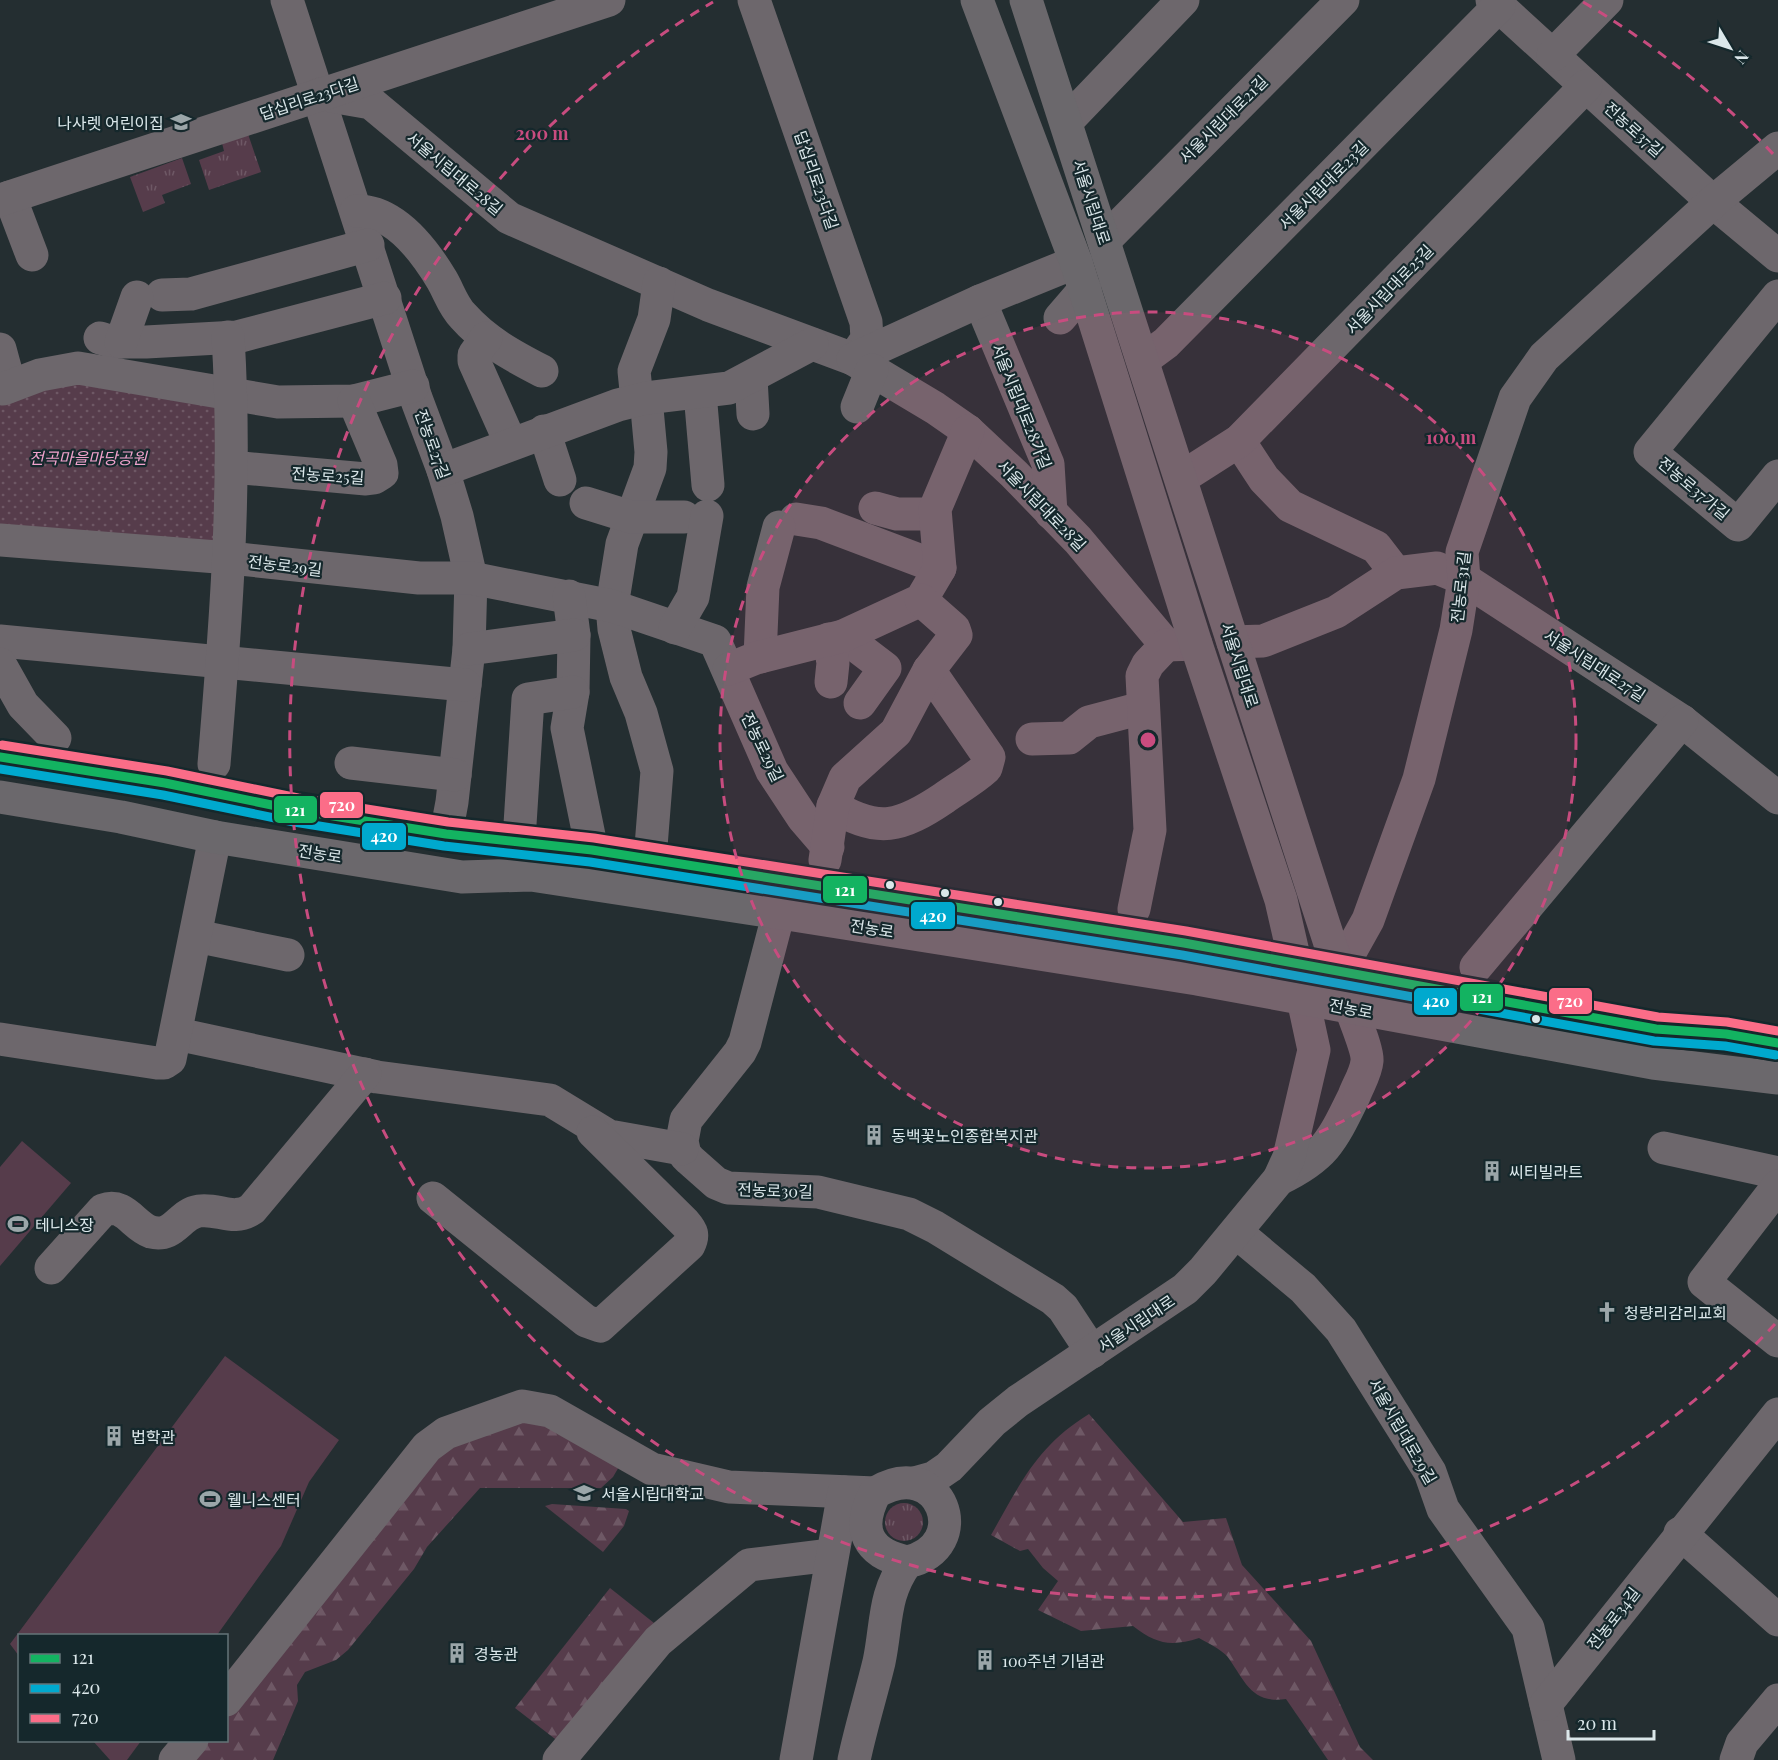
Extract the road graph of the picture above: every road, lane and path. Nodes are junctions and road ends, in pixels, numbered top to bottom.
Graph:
1 (287, 0) edge
2 (609, 0) edge
3 (754, 0) edge
4 (977, 0) edge
5 (1026, 0) edge
6 (1183, 0) edge
7 (1343, 0) edge
8 (1607, 0) edge
9 (1496, 3) edge
10 (1553, 55) junction
11 (1586, 86) junction
12 (318, 94) junction
13 (1066, 122) junction
14 (1778, 148) edge
15 (5, 199) edge
16 (1713, 202) junction
17 (356, 211) junction
18 (1105, 240) junction
19 (368, 245) junction
20 (32, 255) dead end
21 (1778, 256) edge
22 (1081, 276) junction
23 (659, 283) junction
24 (1778, 296) edge
25 (385, 298) junction
26 (980, 301) junction
27 (1060, 318) dead end
28 (228, 337) junction
29 (486, 338) junction
30 (812, 344) junction
31 (0, 349) edge
32 (1143, 360) junction
33 (863, 365) junction
34 (543, 371) dead end
35 (752, 378) junction
36 (412, 386) junction
37 (700, 393) junction
38 (232, 395) junction
39 (641, 399) junction
40 (354, 401) junction
41 (856, 407) dead end
42 (753, 414) dead end
43 (543, 431) junction
44 (968, 431) junction
45 (1239, 441) junction
46 (511, 444) junction
47 (231, 467) junction
48 (443, 470) junction
49 (1778, 476) edge
50 (1181, 478) junction
51 (560, 480) dead end
52 (586, 503) dead end
53 (700, 506) junction
54 (875, 508) dead end
55 (1052, 513) junction
56 (934, 514) junction
57 (631, 517) junction
58 (0, 540) edge
59 (230, 558) junction
60 (940, 568) junction
61 (1396, 573) junction
62 (471, 578) junction
63 (1464, 579) junction
64 (569, 596) junction
65 (921, 600) junction
66 (612, 606) junction
67 (675, 628) junction
68 (574, 635) junction
69 (836, 637) junction
70 (0, 641) edge
71 (1233, 642) junction
72 (1181, 645) junction
73 (469, 649) junction
74 (760, 657) junction
75 (222, 662) junction
76 (0, 664) edge
77 (729, 669) junction
78 (929, 670) junction
79 (831, 682) dead end
80 (465, 685) junction
81 (573, 692) junction
82 (860, 703) dead end
83 (1142, 708) junction
84 (1682, 721) junction
85 (55, 738) dead end
86 (1032, 739) dead end
87 (0, 757) edge
88 (351, 763) dead end
89 (455, 776) junction
90 (218, 779) junction
91 (0, 797) edge
92 (1778, 798) edge
93 (832, 806) junction
94 (446, 834) junction
95 (215, 837) junction
96 (519, 840) junction
97 (828, 847) junction
98 (592, 850) junction
99 (650, 859) junction
100 (821, 886) junction
101 (1134, 909) dead end
102 (778, 912) junction
103 (196, 936) junction
104 (288, 955) dead end
105 (1295, 964) junction
106 (1476, 967) dead end
107 (1339, 972) junction
108 (1303, 999) junction
109 (1351, 1008) junction
110 (177, 1034) junction
111 (0, 1039) edge
112 (1778, 1043) edge
113 (365, 1074) junction
114 (1778, 1078) edge
115 (580, 1120) junction
116 (1664, 1148) dead end
117 (682, 1149) junction
118 (1778, 1173) edge
119 (1279, 1179) junction
120 (1778, 1186) edge
121 (433, 1198) dead end
122 (1236, 1232) junction
123 (51, 1268) dead end
124 (1778, 1341) edge
125 (1092, 1352) junction
126 (1775, 1422) edge
127 (971, 1442) junction
128 (915, 1483) junction
129 (862, 1501) junction
130 (945, 1521) junction
131 (1680, 1533) junction
132 (876, 1548) junction
133 (831, 1555) junction
134 (907, 1562) junction
135 (1778, 1620) edge
136 (228, 1697) edge
137 (1778, 1700) edge
138 (1546, 1704) junction
139 (861, 1726) junction
140 (190, 1742) edge
141 (175, 1760) edge
142 (559, 1760) edge
143 (796, 1760) edge
144 (854, 1760) edge
145 (1559, 1760) edge
146 (1736, 1760) edge

1 - 12 street, 전농로27길
2 - 12 street, 답십리로23다길
3 - 33 street, 답십리로23다길
4 - 22 main road, 서울시립대로
5 - 13 main road, 서울시립대로
6 - 13 street
7 - 18 street, 서울시립대로21길
8 - 10 street
9 - 10 street, 전농로37길
9 - 32 street, 서울시립대로23길
10 - 11 street, 전농로37길
11 - 16 street, 전농로37길
11 - 45 street, 서울시립대로25길
12 - 15 street, 답십리로23다길
12 - 17 street, 전농로27길
12 - 23 street, 서울시립대로28길
13 - 18 main road, 서울시립대로
14 - 16 street, 전농로31길
15 - 20 street, 답십리로23다길
16 - 21 street, 전농로37길
16 - 63 street, 전농로31길
17 - 19 street, 전농로27길
17 - 29 street
18 - 32 main road, 서울시립대로
19 - 25 street, 전농로27길
19 - 28 street
22 - 26 street
22 - 27 street
22 - 72 main road, 서울시립대로
23 - 30 street, 서울시립대로28길
23 - 39 street
24 - 49 street, 전농로37가길
25 - 28 street
25 - 36 street, 전농로27길
26 - 33 street
26 - 55 street, 서울시립대로28가길
28 - 38 street
29 - 34 street
29 - 46 street
30 - 33 street, 서울시립대로28길
30 - 35 street
31 - 38 street
32 - 50 main road, 서울시립대로
33 - 41 street
33 - 44 street, 서울시립대로28길
35 - 37 street
35 - 42 street
36 - 40 street
36 - 48 street, 전농로27길
37 - 39 street
37 - 53 street
38 - 40 street
38 - 47 street
39 - 43 street
39 - 57 street
40 - 47 street, 전농로25길
43 - 46 street
43 - 51 street
44 - 55 street, 서울시립대로28길
44 - 56 street
45 - 50 street, 서울시립대로25길
45 - 61 street
46 - 48 street
47 - 59 street
48 - 62 street, 전농로27길
50 - 71 main road, 서울시립대로
52 - 57 street
53 - 57 street
53 - 67 street
54 - 56 street
55 - 72 street, 서울시립대로28길
56 - 60 street
57 - 66 street
58 - 59 street, 전농로29길
59 - 62 street, 전농로29길
59 - 75 street
60 - 65 street
60 - 74 street
61 - 63 street, 서울시립대로27길
61 - 71 street, 서울시립대로27길
62 - 64 street, 전농로29길
62 - 73 street, 전농로27길
63 - 84 street, 서울시립대로27길
63 - 107 street, 전농로31길
64 - 66 street, 전농로29길
64 - 68 street
65 - 69 street
65 - 78 street
66 - 67 street, 전농로29길
66 - 99 street
67 - 77 street, 전농로29길
68 - 73 street
68 - 81 street
69 - 74 street
69 - 79 street
69 - 82 street
70 - 75 street
71 - 107 main road, 서울시립대로
72 - 83 street
72 - 105 main road, 서울시립대로
73 - 80 street, 전농로27길
74 - 77 street
75 - 80 street
75 - 90 street
76 - 85 street
77 - 97 street, 전농로29길
78 - 93 street
78 - 93 street
80 - 89 street, 전농로27길
81 - 96 street
81 - 98 street
83 - 86 street
83 - 101 street
84 - 92 street, 서울시립대로27길
84 - 106 street
87 - 90 main road, 전농로
88 - 89 street
89 - 94 street, 전농로27길
90 - 94 main road, 전농로
90 - 95 main road
91 - 95 main road, 전농로
93 - 97 street
94 - 96 main road, 전농로
95 - 102 main road, 전농로
95 - 103 street
96 - 98 main road, 전농로
97 - 100 street
98 - 99 main road, 전농로
99 - 100 main road, 전농로
100 - 105 main road, 전농로
102 - 108 main road, 전농로
102 - 117 street
103 - 104 street
103 - 110 street
105 - 107 main road, 전농로
105 - 108 main road, 서울시립대로
107 - 109 main road, 서울시립대로
107 - 112 main road, 전농로
108 - 109 main road, 전농로
108 - 119 street, 서울시립대로
109 - 114 main road, 전농로
109 - 119 street, 서울시립대로
110 - 111 street
110 - 113 street
113 - 115 street
113 - 123 street
115 - 117 street
115 - 121 street
116 - 118 street
117 - 125 street, 전농로30길
119 - 122 street, 서울시립대로
120 - 124 street
122 - 125 street, 서울시립대로
122 - 138 street, 서울시립대로29길
125 - 127 street, 서울시립대로
126 - 131 street, 전농로34길
127 - 128 street, 서울시립대로
127 - 130 street
128 - 129 street
128 - 130 street
129 - 132 street
129 - 133 street
129 - 136 street
130 - 134 street
131 - 135 street
131 - 138 street, 전농로34길
132 - 134 street
132 - 139 street
133 - 142 street
133 - 143 street
134 - 139 street
137 - 146 street
138 - 145 street, 서울시립대로29길
139 - 144 street
140 - 141 street

